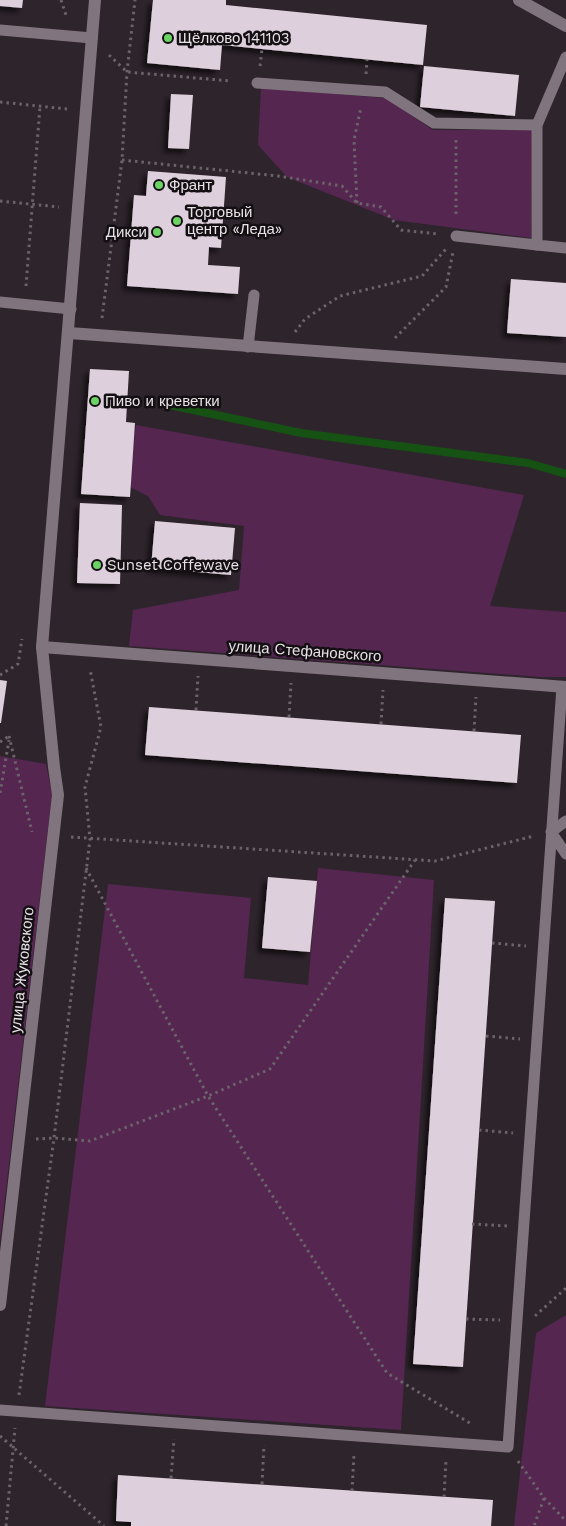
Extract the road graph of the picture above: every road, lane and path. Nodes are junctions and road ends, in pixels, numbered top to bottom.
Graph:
1 (95, 0) edge
2 (519, 0) edge
3 (566, 26) edge
4 (0, 30) edge
5 (92, 38) junction
6 (566, 57) edge
7 (367, 60) dead end
8 (127, 72) dead end
9 (231, 82) dead end
10 (257, 83) dead end
11 (364, 90) junction
12 (0, 102) edge
13 (40, 106) junction
14 (67, 109) dead end
15 (456, 124) junction
16 (537, 126) junction
17 (122, 160) dead end
18 (0, 201) edge
19 (357, 203) junction
20 (32, 204) junction
21 (60, 207) dead end
22 (456, 236) junction
23 (537, 245) junction
24 (566, 248) edge
25 (254, 296) dead end
26 (0, 302) edge
27 (24, 304) junction
28 (71, 309) junction
29 (69, 334) junction
30 (248, 347) junction
31 (284, 349) junction
32 (377, 356) junction
33 (566, 369) edge
34 (42, 647) junction
35 (86, 651) junction
36 (199, 660) junction
37 (18, 664) dead end
38 (292, 667) junction
39 (384, 674) junction
40 (0, 675) edge
41 (477, 680) junction
42 (564, 687) edge
43 (196, 710) dead end
44 (289, 717) dead end
45 (381, 724) dead end
46 (474, 731) dead end
47 (9, 736) junction
48 (0, 742) edge
49 (0, 793) edge
50 (566, 821) edge
51 (32, 832) dead end
52 (551, 832) junction
53 (70, 836) dead end
54 (90, 838) junction
55 (566, 854) edge
56 (415, 860) junction
57 (86, 867) junction
58 (492, 943) dead end
59 (543, 948) junction
60 (486, 1036) dead end
61 (536, 1040) junction
62 (208, 1096) junction
63 (479, 1130) dead end
64 (530, 1135) junction
65 (54, 1138) junction
66 (19, 1140) junction
67 (472, 1224) dead end
68 (524, 1227) junction
69 (566, 1288) edge
70 (0, 1305) edge
71 (466, 1319) dead end
72 (517, 1321) junction
73 (516, 1334) junction
74 (0, 1410) edge
75 (17, 1412) junction
76 (176, 1423) junction
77 (476, 1427) dead end
78 (265, 1429) junction
79 (0, 1436) edge
80 (355, 1436) junction
81 (446, 1442) junction
82 (13, 1446) junction
83 (508, 1447) junction
84 (171, 1478) dead end
85 (262, 1484) dead end
86 (352, 1491) dead end
87 (444, 1497) dead end
88 (544, 1498) junction
89 (566, 1520) edge
90 (6, 1526) edge
91 (104, 1526) edge
92 (534, 1526) edge

1 - 5 street, улица Жуковского
2 - 3 street
4 - 5 lane
5 - 28 street, улица Жуковского
6 - 16 lane
7 - 11 path
8 - 9 path
10 - 11 lane
11 - 15 lane
11 - 19 path
12 - 13 path
13 - 14 path
13 - 20 path
15 - 16 lane
15 - 22 path
16 - 23 lane
17 - 19 path
18 - 20 path
19 - 22 path
20 - 21 path
20 - 27 path
22 - 23 lane
22 - 31 path
22 - 32 path
23 - 24 lane
25 - 30 lane
26 - 27 lane
27 - 28 lane
28 - 29 street, улица Жуковского
29 - 30 street
29 - 34 street, улица Жуковского
30 - 31 street
31 - 32 street
32 - 33 street
34 - 35 street, улица Стефановского
34 - 66 street, улица Жуковского
35 - 36 street, улица Стефановского
35 - 54 path
36 - 38 street, улица Стефановского
36 - 43 path
37 - 40 path
38 - 39 street, улица Стефановского
38 - 44 path
39 - 41 street, улица Стефановского
39 - 45 path
41 - 42 street, улица Стефановского
41 - 46 path
42 - 52 lane
47 - 48 path
47 - 49 path
47 - 51 path
50 - 52 lane
52 - 55 lane
52 - 56 path
52 - 59 lane
53 - 54 path
54 - 56 path
54 - 57 path
56 - 62 path
57 - 62 path
57 - 65 path
58 - 59 path
59 - 61 lane
60 - 61 path
61 - 64 lane
62 - 65 path
62 - 77 path
63 - 64 path
64 - 68 lane
65 - 66 path
65 - 75 path
66 - 70 street, улица Жуковского
67 - 68 path
68 - 72 lane
69 - 73 path
71 - 72 path
72 - 73 lane
73 - 83 lane
74 - 75 lane
75 - 76 lane
75 - 82 path
76 - 78 lane
76 - 84 path
78 - 80 lane
78 - 85 path
79 - 82 path
80 - 81 lane
80 - 86 path
81 - 83 lane
81 - 87 path
82 - 90 path
82 - 91 path
83 - 88 path
88 - 89 path
88 - 92 path

